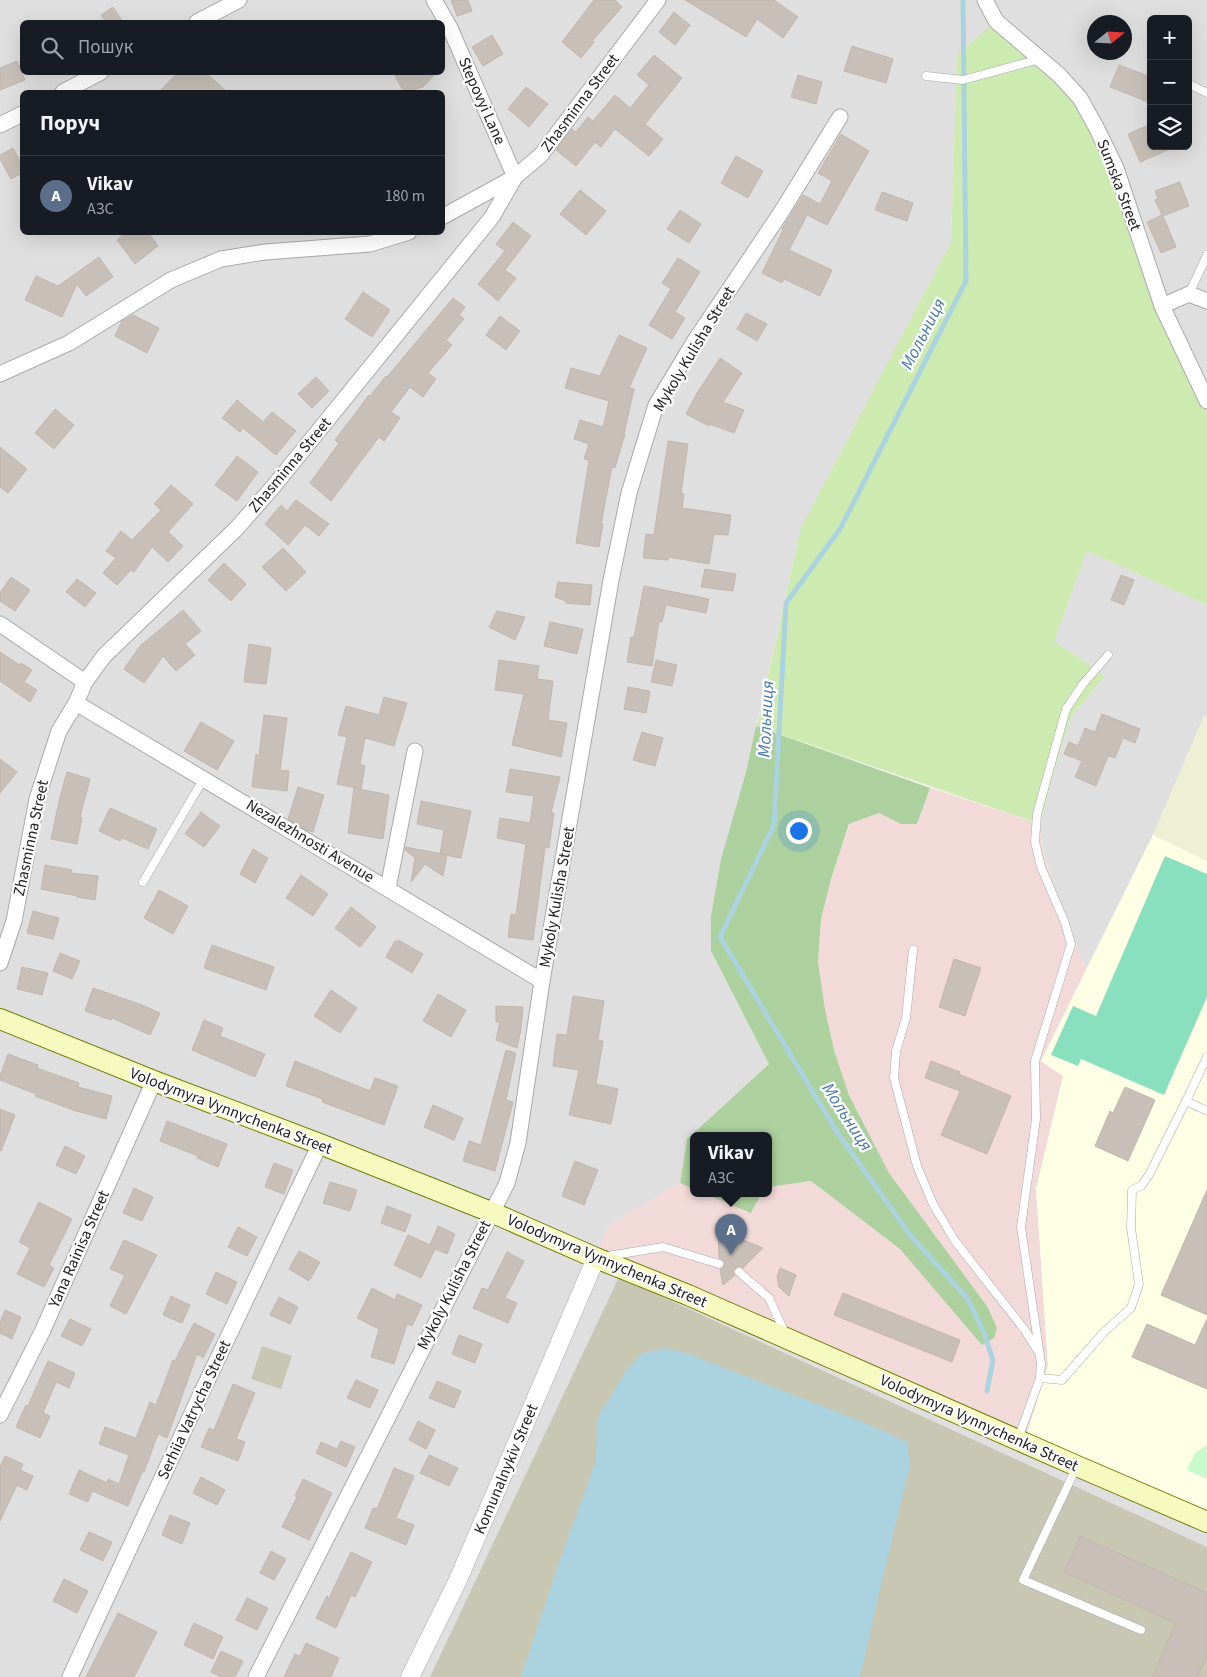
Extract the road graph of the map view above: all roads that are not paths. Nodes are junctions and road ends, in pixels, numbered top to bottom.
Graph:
1 (240, 0) edge
2 (434, 0) edge
3 (658, 0) edge
4 (985, 0) edge
5 (200, 20) edge
6 (1040, 59) junction
7 (95, 75) edge
8 (926, 76) dead end
9 (1192, 86) edge
10 (67, 90) edge
11 (1207, 93) edge
12 (20, 115) edge
13 (840, 116) dead end
14 (0, 125) edge
15 (515, 177) junction
16 (445, 215) edge
17 (399, 235) edge
18 (1207, 255) edge
19 (1189, 294) junction
20 (1207, 301) edge
21 (1162, 306) junction
22 (0, 374) edge
23 (1207, 402) edge
24 (0, 624) edge
25 (1108, 655) dead end
26 (85, 682) junction
27 (76, 702) junction
28 (415, 751) dead end
29 (204, 778) junction
30 (143, 882) dead end
31 (388, 888) junction
32 (913, 950) dead end
33 (0, 963) edge
34 (542, 982) junction
35 (0, 1019) edge
36 (1207, 1057) edge
37 (154, 1081) junction
38 (1186, 1101) junction
39 (1207, 1111) edge
40 (320, 1144) junction
41 (491, 1212) junction
42 (596, 1258) junction
43 (719, 1264) dead end
44 (739, 1272) dead end
45 (787, 1338) junction
46 (1040, 1353) junction
47 (1040, 1378) junction
48 (0, 1415) edge
49 (1018, 1439) junction
50 (1077, 1466) junction
51 (1207, 1522) edge
52 (1141, 1630) dead end
53 (70, 1677) edge
54 (256, 1677) edge
55 (410, 1677) edge

1 - 5 street
2 - 15 street, Stepovyi Lane
3 - 15 street, Zhasminna Street
4 - 6 street, Sumska Street
6 - 8 lane
6 - 21 street, Sumska Street
7 - 10 street
9 - 11 lane
12 - 14 street
13 - 34 street, Mykoly Kulisha Street
15 - 16 street
15 - 26 street, Zhasminna Street
17 - 22 street
18 - 19 lane
19 - 20 street
19 - 21 street
21 - 23 street, Sumska Street
24 - 26 street
25 - 46 lane
26 - 27 street, Zhasminna Street
27 - 29 street, Nezalezhnosti Avenue
27 - 33 street, Zhasminna Street
28 - 31 street
29 - 30 lane
29 - 31 street, Nezalezhnosti Avenue
31 - 34 street, Nezalezhnosti Avenue
32 - 46 lane
34 - 41 street, Mykoly Kulisha Street
35 - 37 main road, Volodymyra Vynnychenka Street
36 - 38 lane
37 - 40 main road, Volodymyra Vynnychenka Street
37 - 48 street, Yana Rainisa Street
38 - 39 lane
38 - 47 lane
40 - 41 main road, Volodymyra Vynnychenka Street
40 - 53 street, Serhiia Vatrycha Street
41 - 42 main road, Volodymyra Vynnychenka Street
41 - 54 street, Mykoly Kulisha Street
42 - 43 lane
42 - 45 main road, Volodymyra Vynnychenka Street
42 - 55 street, Komunalnykiv Street
44 - 45 lane
45 - 49 main road, Volodymyra Vynnychenka Street
46 - 47 lane
47 - 49 lane
49 - 50 main road, Volodymyra Vynnychenka Street
50 - 51 main road, Volodymyra Vynnychenka Street
50 - 52 lane

